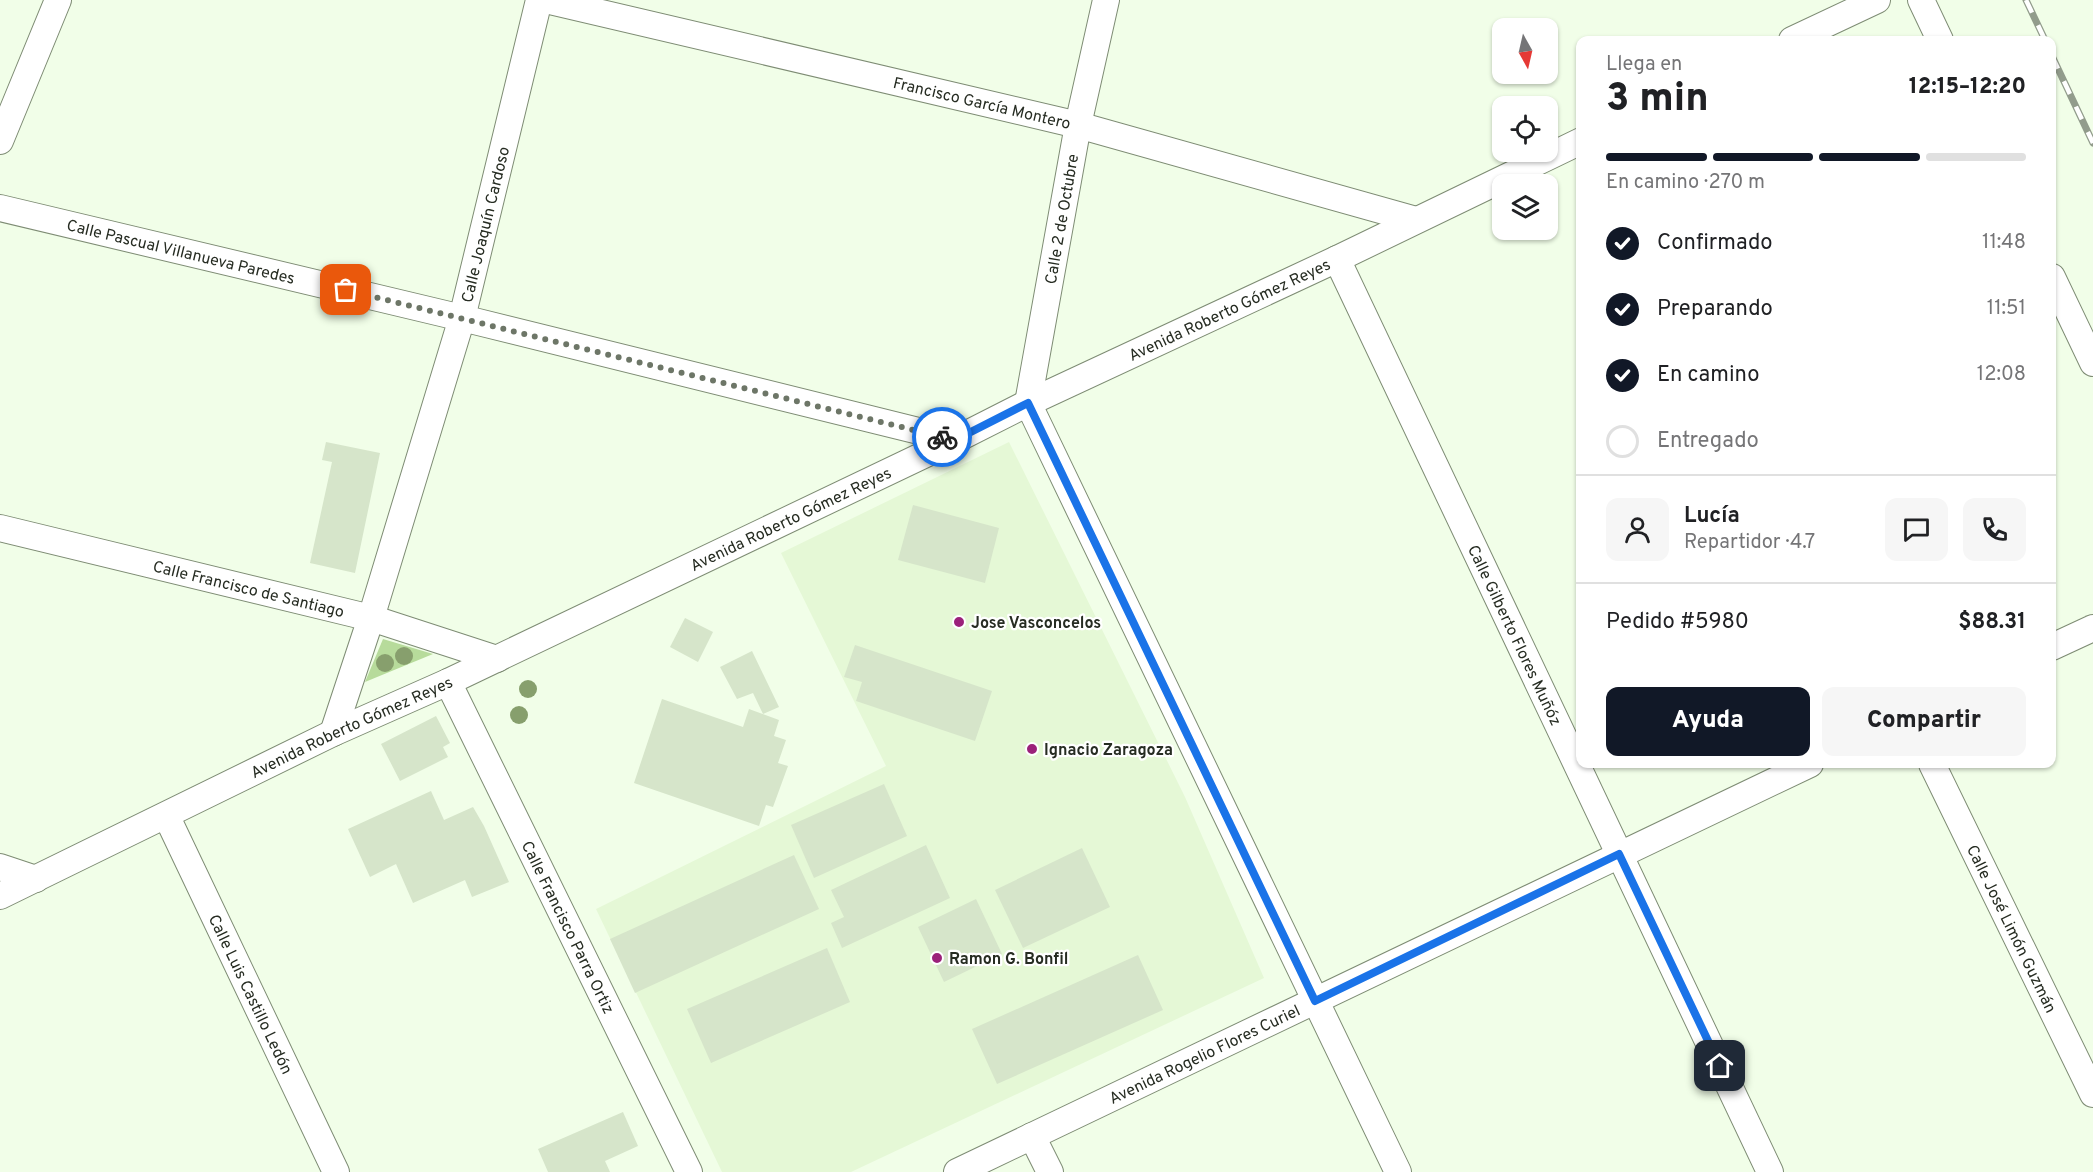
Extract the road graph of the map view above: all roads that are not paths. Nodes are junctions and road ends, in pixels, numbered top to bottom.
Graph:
1 (58, 0) edge
2 (539, 0) edge
3 (546, 0) edge
4 (1106, 0) edge
5 (1921, 0) edge
6 (1867, 2) edge
7 (1800, 36) edge
8 (1938, 36) edge
9 (1078, 125) junction
10 (0, 141) edge
11 (1576, 143) edge
12 (0, 208) edge
13 (1416, 220) junction
14 (1337, 259) junction
15 (2056, 285) edge
16 (462, 318) junction
17 (2093, 363) edge
18 (1028, 403) junction
19 (955, 440) junction
20 (0, 528) edge
21 (371, 618) junction
22 (2093, 628) edge
23 (2056, 645) edge
24 (497, 658) junction
25 (448, 682) junction
26 (333, 733) junction
27 (1576, 763) edge
28 (1578, 768) edge
29 (1802, 768) edge
30 (1934, 768) edge
31 (166, 817) junction
32 (1619, 854) junction
33 (0, 867) edge
34 (36, 879) junction
35 (0, 896) edge
36 (1315, 1001) junction
37 (2093, 1094) edge
38 (1032, 1136) junction
39 (336, 1172) edge
40 (688, 1172) edge
41 (957, 1172) edge
42 (1050, 1172) edge
43 (1398, 1172) edge
44 (1770, 1172) edge

1 - 10 street
2 - 16 street, Calle Joaquín Cardoso
3 - 9 street, Francisco García Montero
4 - 9 street, Calle 2 de Octubre
5 - 8 street
6 - 7 street
9 - 13 street, Francisco García Montero
9 - 18 street, Calle 2 de Octubre
11 - 13 street, Avenida Roberto Gómez Reyes
12 - 16 street, Calle Pascual Villanueva Paredes
13 - 14 street, Avenida Roberto Gómez Reyes
14 - 18 street, Avenida Roberto Gómez Reyes
14 - 27 street, Calle Gilberto Flores Muñóz
15 - 17 street
16 - 19 street, Calle Pascual Villanueva Paredes
16 - 21 street, Calle Joaquín Cardoso
18 - 19 street, Avenida Roberto Gómez Reyes
18 - 36 street
19 - 24 street, Avenida Roberto Gómez Reyes
20 - 21 street, Calle Francisco de Santiago
21 - 24 street, Calle Francisco de Santiago
21 - 26 street, Calle Joaquín Cardoso
22 - 23 street
24 - 25 street, Avenida Roberto Gómez Reyes
25 - 26 street, Avenida Roberto Gómez Reyes
25 - 40 street, Calle Francisco Parra Ortiz
26 - 31 street, Avenida Roberto Gómez Reyes
28 - 32 street, Calle Gilberto Flores Muñóz
29 - 32 street, Avenida Rogelio Flores Curiel
30 - 37 street, Calle José Limón Guzmán
31 - 34 street, Avenida Roberto Gómez Reyes
31 - 39 street, Calle Luis Castillo Ledón
32 - 36 street, Avenida Rogelio Flores Curiel
32 - 44 street, Calle Gilberto Flores Muñóz
33 - 34 street
34 - 35 street, Avenida Roberto Gómez Reyes
36 - 38 street, Avenida Rogelio Flores Curiel
36 - 43 street
38 - 41 street, Avenida Rogelio Flores Curiel
38 - 42 street

